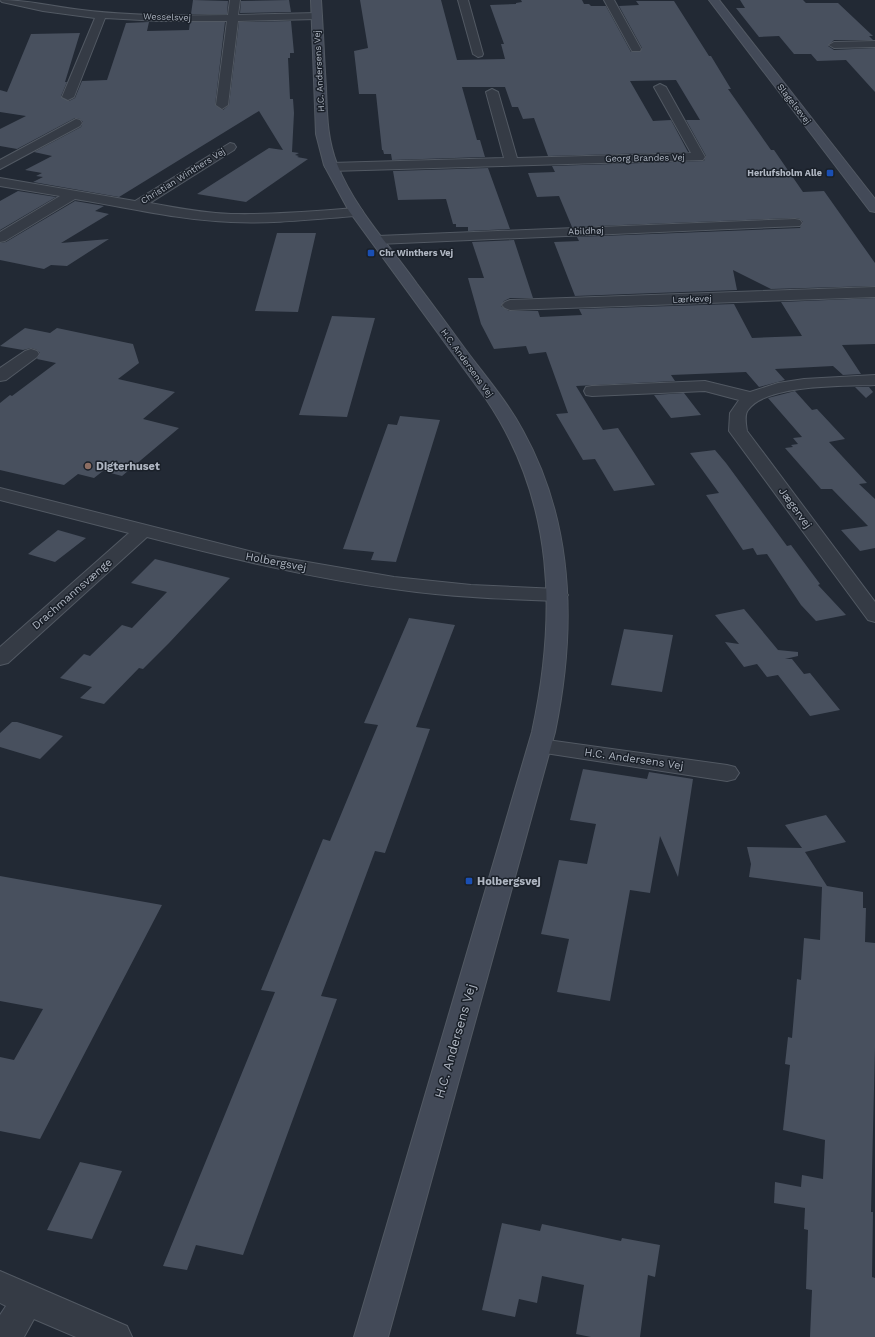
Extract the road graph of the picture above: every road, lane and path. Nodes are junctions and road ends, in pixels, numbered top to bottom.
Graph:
1 (5, 0) edge
2 (235, 0) edge
3 (463, 0) edge
4 (609, 0) edge
5 (714, 0) edge
6 (16, 3) junction
7 (0, 6) edge
8 (316, 8) edge
9 (102, 14) junction
10 (233, 18) junction
11 (875, 44) edge
12 (834, 45) dead end
13 (636, 49) dead end
14 (478, 54) dead end
15 (660, 87) dead end
16 (492, 92) dead end
17 (68, 97) dead end
18 (222, 106) dead end
19 (76, 123) dead end
20 (230, 147) dead end
21 (511, 161) junction
22 (0, 164) edge
23 (331, 167) junction
24 (0, 182) edge
25 (71, 195) junction
26 (136, 206) junction
27 (875, 208) edge
28 (356, 212) junction
29 (795, 222) dead end
30 (0, 238) edge
31 (378, 240) junction
32 (875, 292) edge
33 (510, 305) dead end
34 (31, 354) dead end
35 (0, 376) edge
36 (875, 380) edge
37 (592, 391) dead end
38 (752, 398) junction
39 (0, 494) edge
40 (144, 530) junction
41 (558, 595) junction
42 (875, 616) edge
43 (0, 658) edge
44 (540, 746) junction
45 (727, 773) dead end
46 (14, 1293) edge
47 (6, 1337) edge
48 (115, 1337) edge
49 (371, 1337) edge

1 - 6 street, Wesselsvej
2 - 10 street
3 - 14 street
4 - 13 street
5 - 27 street, Slagelsevej
6 - 7 street, Wesselsvej
6 - 9 street, Wesselsvej
8 - 10 street, Wesselsvej
8 - 23 street, H.C. Andersens Vej
9 - 10 street, Wesselsvej
9 - 17 street
10 - 18 street
11 - 12 street
15 - 21 street, Georg Brandes Vej
16 - 21 street
19 - 22 street
20 - 26 street, Christian Winthers Vej
21 - 23 street, Georg Brandes Vej
23 - 28 street, H.C. Andersens Vej
24 - 25 street, Christian Winthers Vej
25 - 26 street, Christian Winthers Vej
25 - 30 street
26 - 28 street, Christian Winthers Vej
28 - 31 street, H.C. Andersens Vej
29 - 31 street, Abildhøj
31 - 41 street, H.C. Andersens Vej
32 - 33 street, Lærkevej
34 - 35 street
36 - 38 street, Jægervej
37 - 38 street
38 - 42 street, Jægervej
39 - 40 street, Holbergsvej
40 - 41 street, Holbergsvej
40 - 43 street, Drachmannsvænge
41 - 44 street, H.C. Andersens Vej
44 - 45 street, H.C. Andersens Vej
44 - 49 street, H.C. Andersens Vej
46 - 47 street
46 - 48 street

